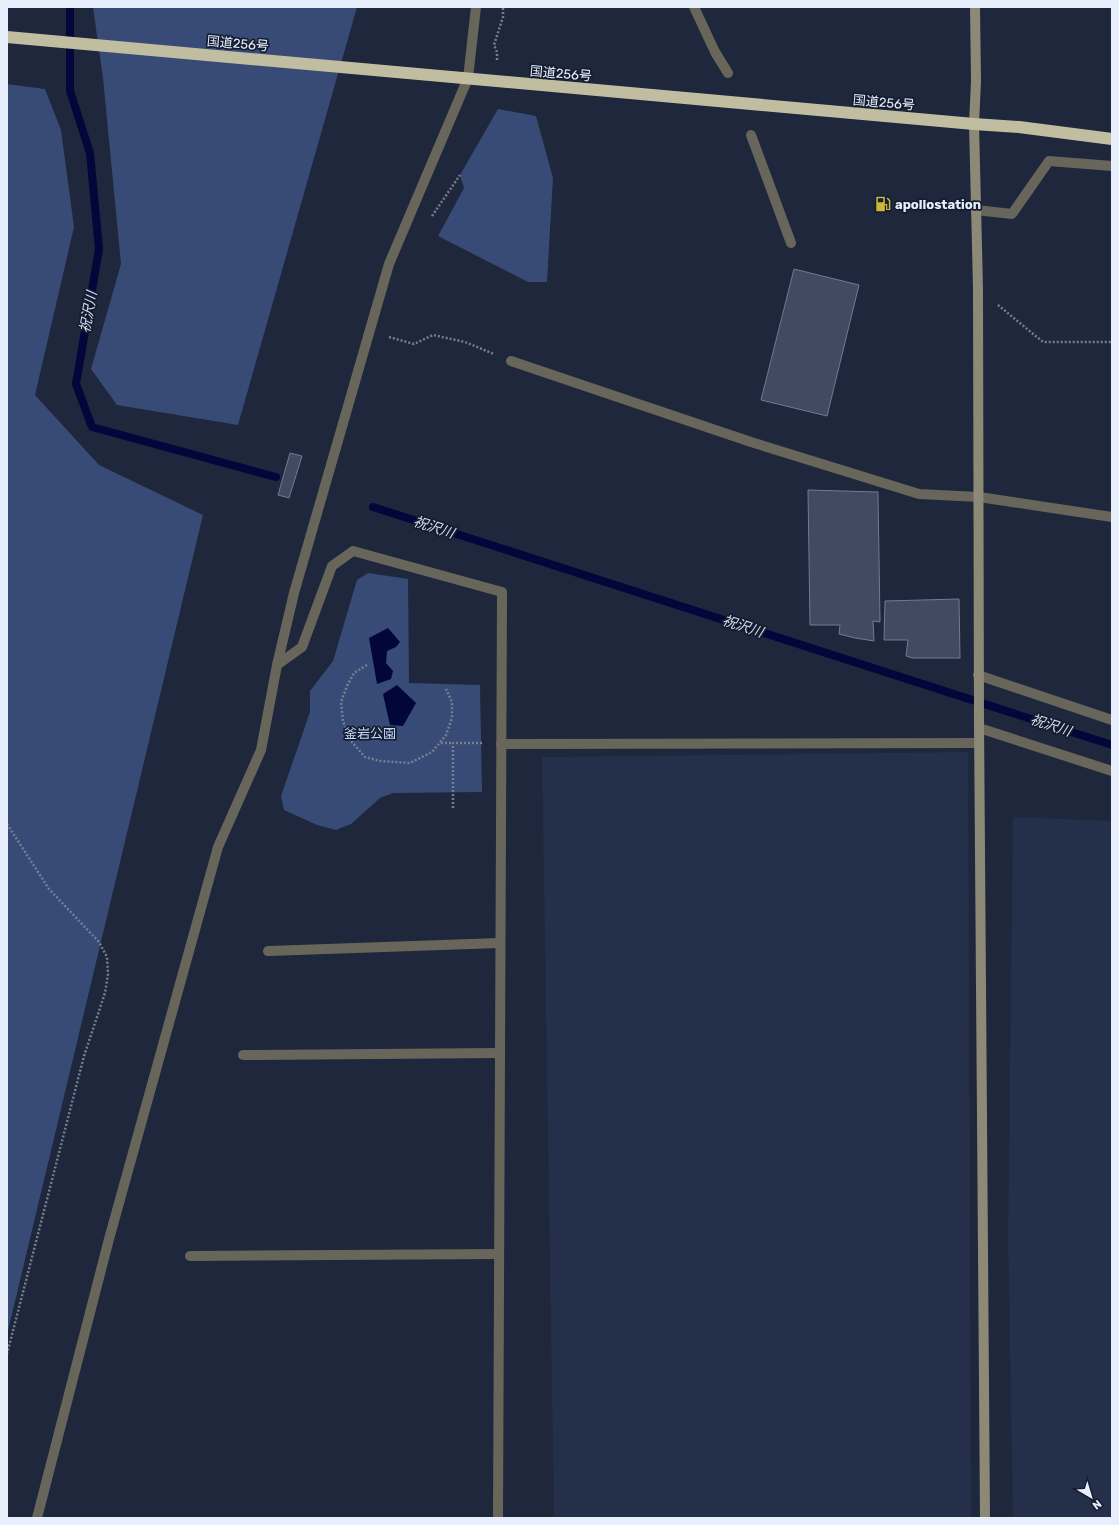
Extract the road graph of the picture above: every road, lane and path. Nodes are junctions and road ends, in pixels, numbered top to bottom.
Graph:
1 (476, 7) edge
2 (502, 7) edge
3 (694, 7) edge
4 (975, 7) edge
5 (7, 37) edge
6 (496, 64) dead end
7 (728, 73) dead end
8 (468, 78) junction
9 (974, 124) junction
10 (751, 135) dead end
11 (1112, 139) edge
12 (1112, 166) edge
13 (976, 210) junction
14 (791, 243) dead end
15 (978, 288) junction
16 (369, 332) junction
17 (1112, 342) edge
18 (511, 362) joint
19 (979, 497) junction
20 (1112, 517) edge
21 (277, 665) junction
22 (367, 665) dead end
23 (979, 679) junction
24 (446, 689) dead end
25 (1112, 720) edge
26 (979, 725) junction
27 (441, 742) junction
28 (453, 743) junction
29 (979, 743) junction
30 (501, 744) junction
31 (1112, 771) edge
32 (453, 808) dead end
33 (7, 824) edge
34 (500, 943) junction
35 (268, 951) dead end
36 (500, 1053) junction
37 (243, 1056) dead end
38 (499, 1254) junction
39 (190, 1256) dead end
40 (7, 1354) edge
41 (37, 1518) edge
42 (498, 1518) edge
43 (985, 1518) edge

1 - 8 street
2 - 6 path
3 - 7 street
4 - 9 street
5 - 8 highway, 国道256号
8 - 9 highway, 国道256号
8 - 16 street
9 - 11 highway, 国道256号
9 - 13 street
10 - 14 street
12 - 13 street
13 - 15 street
15 - 17 path
15 - 19 street
16 - 18 path
16 - 21 street
18 - 19 street
19 - 20 street
19 - 23 street
21 - 30 street
21 - 41 street
22 - 27 path
23 - 25 street
23 - 26 street
24 - 27 path
26 - 29 street
26 - 31 street
27 - 28 path
28 - 30 path
28 - 32 path
29 - 30 street
29 - 43 street
30 - 34 street
33 - 40 path
34 - 35 street
34 - 36 street
36 - 37 street
36 - 38 street
38 - 39 street
38 - 42 street

